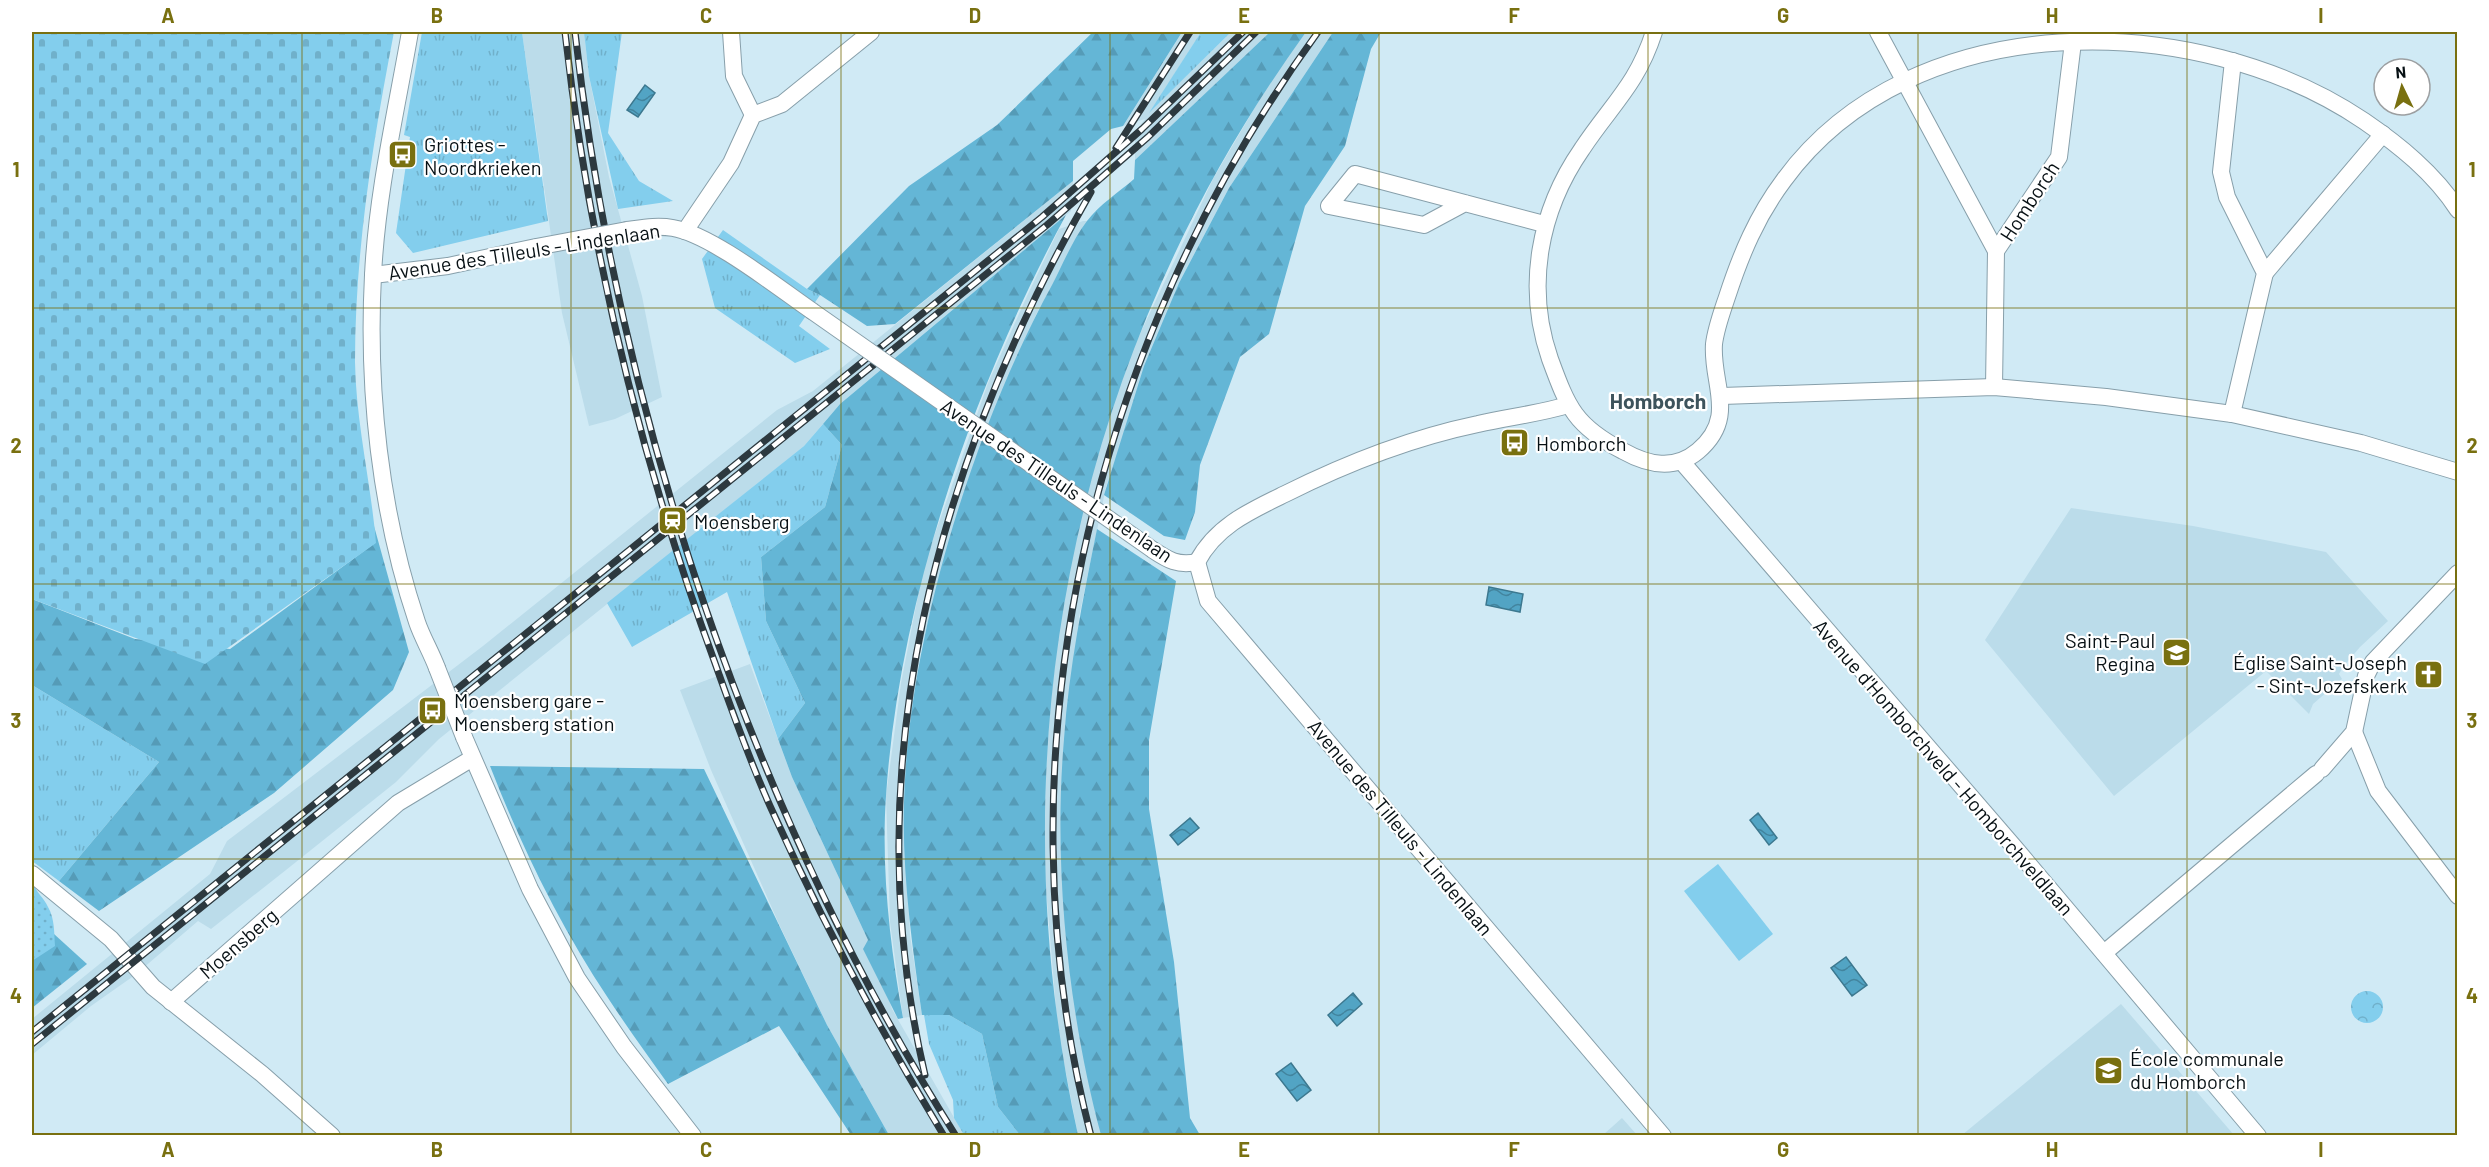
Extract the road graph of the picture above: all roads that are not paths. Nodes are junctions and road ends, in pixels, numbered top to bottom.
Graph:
1 (410, 32) edge
2 (731, 32) edge
3 (871, 32) edge
4 (1654, 32) edge
5 (1878, 32) edge
6 (2073, 42) junction
7 (2233, 61) junction
8 (1904, 82) junction
9 (753, 115) junction
10 (2382, 134) junction
11 (1465, 203) junction
12 (2457, 210) edge
13 (1544, 224) junction
14 (685, 231) junction
15 (1996, 251) junction
16 (2265, 273) junction
17 (373, 275) junction
18 (1994, 387) junction
19 (1722, 396) junction
20 (1568, 405) junction
21 (2232, 414) junction
22 (1682, 462) junction
23 (2457, 472) edge
24 (1197, 562) junction
25 (2457, 573) edge
26 (2354, 732) junction
27 (471, 759) junction
28 (32, 874) edge
29 (2457, 896) edge
30 (2104, 953) junction
31 (171, 1002) junction
32 (332, 1136) edge
33 (693, 1136) edge
34 (1664, 1136) edge
35 (2258, 1136) edge

1 - 17 street
2 - 9 street
3 - 9 street
4 - 13 street
5 - 8 street, Homborch
6 - 7 street
6 - 8 street
6 - 15 street, Homborch
7 - 10 street
7 - 16 street
8 - 15 street, Homborch
8 - 19 street
9 - 14 street
10 - 12 street
10 - 16 street
11 - 11 street
11 - 13 street
13 - 20 street
14 - 17 street, Avenue des Tilleuls - Lindenlaan, bridge
14 - 24 street, Avenue des Tilleuls - Lindenlaan, bridge
15 - 18 street, Homborch
16 - 21 street
17 - 27 street, bridge
18 - 19 street
18 - 21 street
19 - 22 street
20 - 22 street
20 - 24 street
21 - 23 street
22 - 30 street, Avenue d'Homborchveld - Homborchveldlaan
24 - 34 street, Avenue des Tilleuls - Lindenlaan
25 - 26 street
26 - 29 street
26 - 30 street
27 - 31 street, Moensberg
27 - 33 street
28 - 31 street
30 - 35 street, Avenue d'Homborchveld - Homborchveldlaan
31 - 32 street

